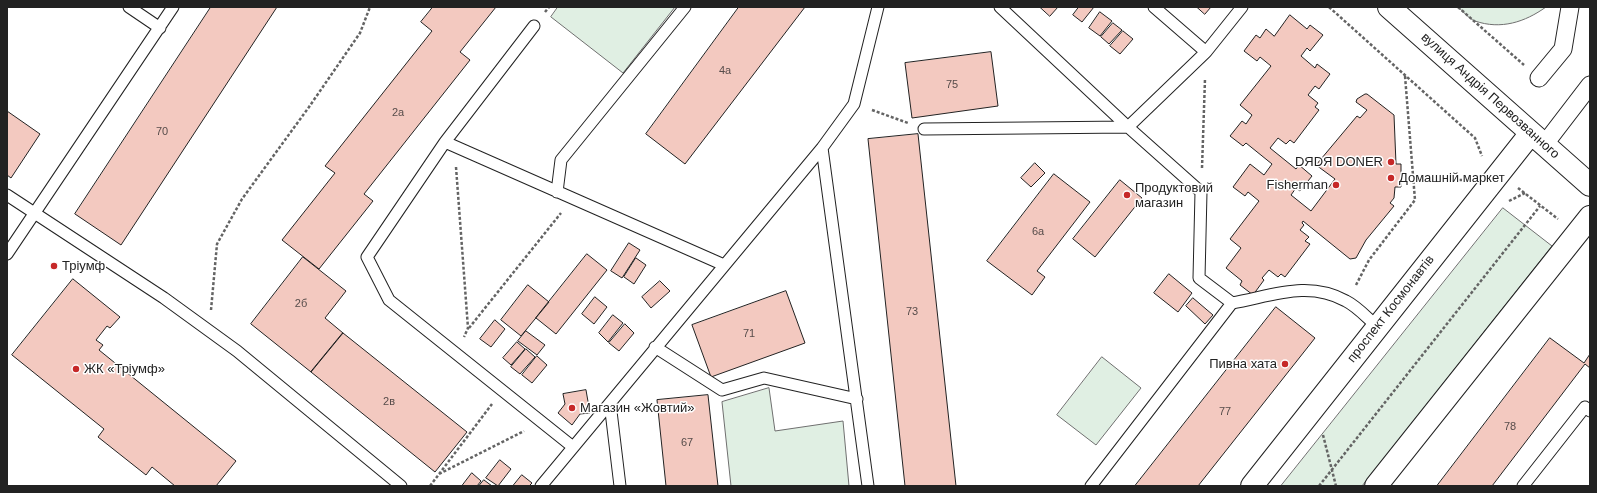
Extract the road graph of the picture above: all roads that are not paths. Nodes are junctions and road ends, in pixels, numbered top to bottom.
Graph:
1 (129, 7) edge
2 (173, 7) edge
3 (685, 7) edge
4 (878, 7) edge
5 (1000, 7) edge
6 (1154, 7) edge
7 (1242, 7) edge
8 (1389, 7) edge
9 (1570, 7) edge
10 (534, 26) dead end
11 (160, 28) junction
12 (1206, 52) junction
13 (1539, 78) dead end
14 (1590, 85) edge
15 (1128, 128) junction
16 (924, 129) road end
17 (1538, 139) junction
18 (450, 145) junction
19 (822, 148) junction
20 (1588, 180) edge
21 (557, 192) junction
22 (7, 195) edge
23 (34, 213) junction
24 (1590, 217) edge
25 (7, 254) edge
26 (724, 265) junction
27 (1232, 303) junction
28 (1378, 327) junction
29 (655, 347) junction
30 (857, 399) junction
31 (610, 403) junction
32 (1590, 411) edge
33 (573, 447) junction
34 (401, 486) edge
35 (541, 486) edge
36 (620, 486) edge
37 (868, 486) edge
38 (1091, 486) edge
39 (1252, 486) edge
40 (1376, 486) edge
41 (1523, 486) edge

1 - 11 lane
2 - 11 lane
3 - 21 lane
4 - 19 lane
5 - 15 lane
6 - 12 lane
7 - 12 lane
8 - 17 street, вулиця Андрія Первозванного
9 - 13 street
10 - 18 lane
11 - 23 lane
12 - 15 lane
14 - 17 street
15 - 16 lane
15 - 27 lane
17 - 20 street, вулиця Андрія Первозванного
17 - 28 street, проспект Космонавтів
18 - 21 lane
18 - 33 lane
19 - 26 lane
19 - 30 lane
21 - 26 lane
22 - 23 lane
23 - 25 lane
23 - 34 lane
24 - 40 street
26 - 29 lane
27 - 28 lane
27 - 38 lane
28 - 39 street, проспект Космонавтів
29 - 30 lane
29 - 31 lane
30 - 37 lane
31 - 33 lane
31 - 36 lane
32 - 41 lane
33 - 35 lane

